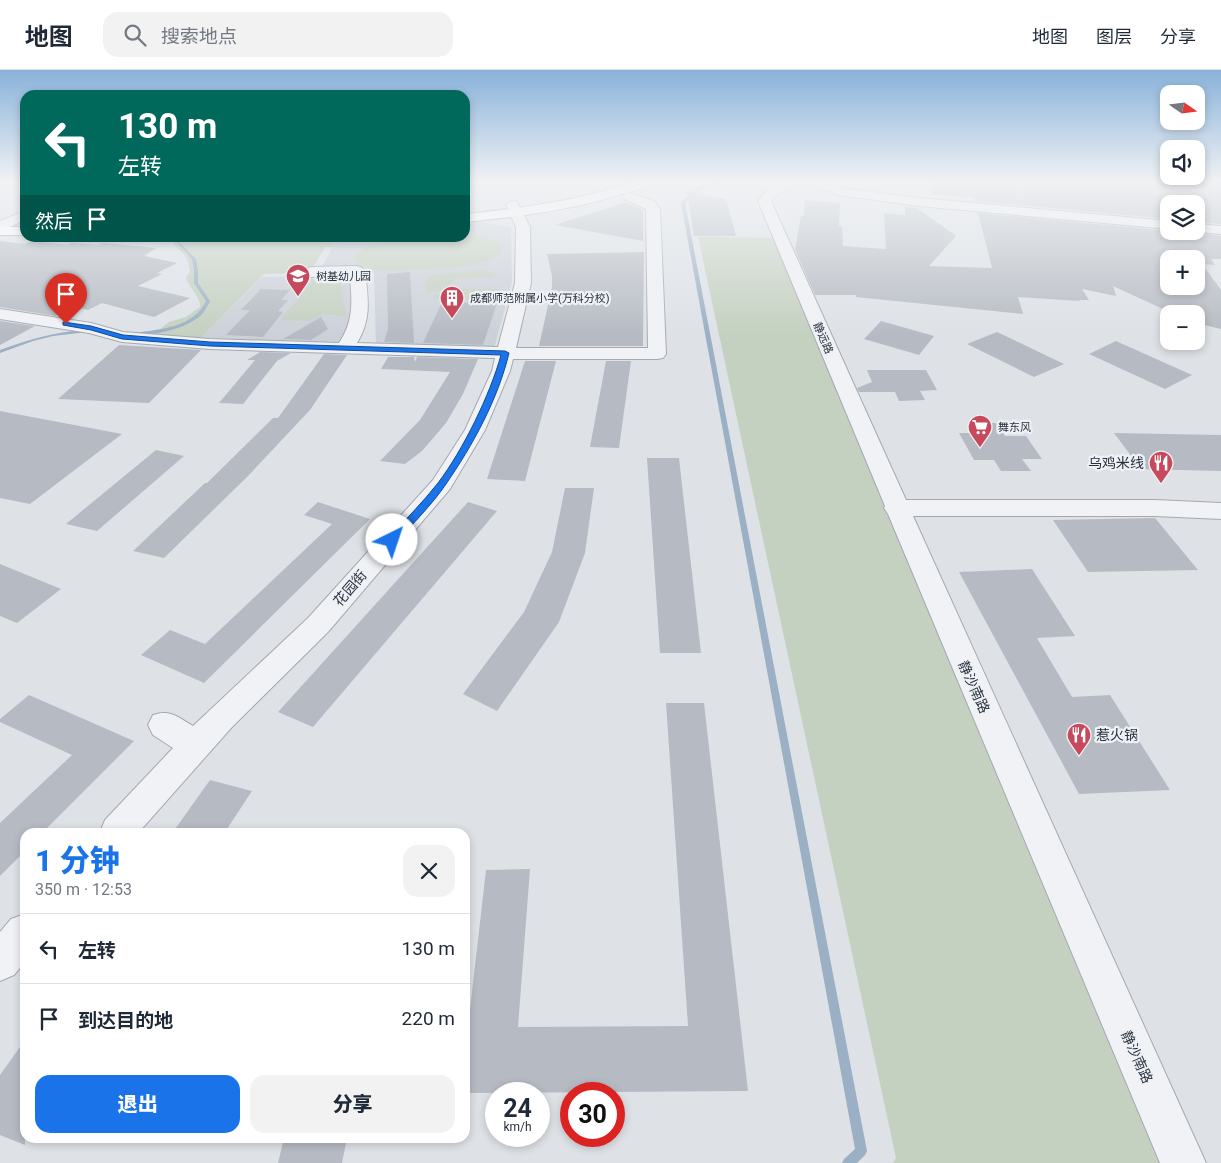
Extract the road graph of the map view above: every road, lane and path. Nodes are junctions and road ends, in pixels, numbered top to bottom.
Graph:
1 (523, 232) edge
2 (654, 232) edge
3 (770, 232) edge
4 (311, 272) dead end
5 (0, 314) edge
6 (346, 348) junction
7 (505, 353) junction
8 (896, 508) junction
9 (1221, 512) edge
10 (164, 725) dead end
11 (196, 745) junction
12 (121, 828) edge
13 (20, 939) edge
14 (0, 961) edge
15 (1183, 1163) edge

1 - 7 street, 花园街
2 - 7 street
3 - 8 street, 静远路
4 - 6 street
5 - 6 street
6 - 7 street
7 - 11 street, 花园街
8 - 9 street
8 - 15 street, 静沙南路
10 - 11 street
11 - 12 street, 花园街
13 - 14 street

